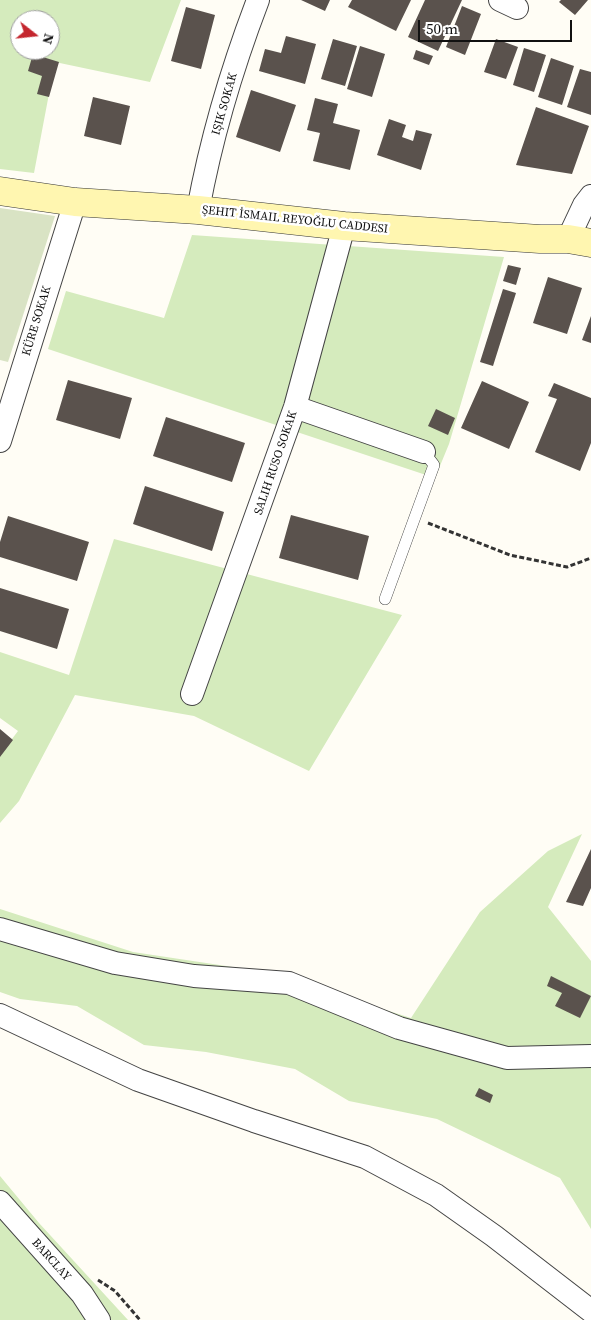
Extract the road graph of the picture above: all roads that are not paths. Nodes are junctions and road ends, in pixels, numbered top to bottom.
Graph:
1 (258, 0) edge
2 (0, 191) edge
3 (591, 196) edge
4 (75, 202) junction
5 (198, 210) junction
6 (344, 226) junction
7 (580, 241) edge
8 (8, 389) edge
9 (295, 407) junction
10 (0, 441) edge
11 (424, 452) joint
12 (385, 599) dead end
13 (192, 694) dead end
14 (0, 929) edge
15 (0, 1015) edge
16 (591, 1056) edge
17 (0, 1202) edge
18 (591, 1311) edge
19 (99, 1320) edge

1 - 5 street
2 - 4 street, ŞEHIT İSMAIL REYOĞLU CADDESI
3 - 7 street
4 - 5 street, ŞEHIT İSMAIL REYOĞLU CADDESI
4 - 8 street, KÜRE SOKAK
5 - 6 street, ŞEHIT İSMAIL REYOĞLU CADDESI
6 - 7 street, ŞEHIT İSMAIL REYOĞLU CADDESI
6 - 9 street, SALIH RUSO SOKAK
8 - 10 street, KÜRE SOKAK
9 - 11 street
9 - 13 street, SALIH RUSO SOKAK
11 - 12 lane
14 - 16 street
15 - 18 street
17 - 19 street, BARCLAY

